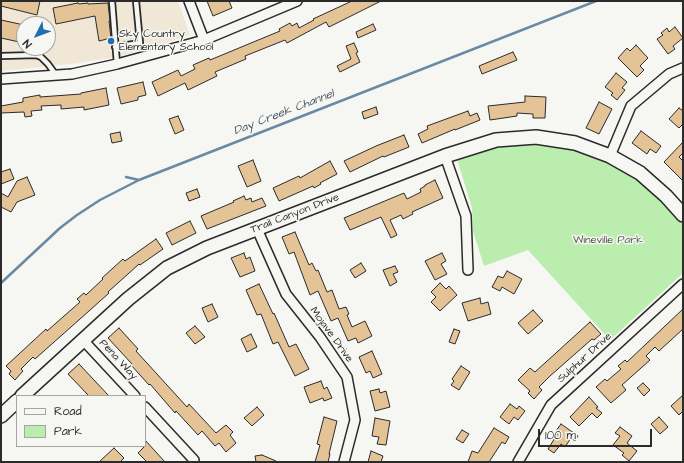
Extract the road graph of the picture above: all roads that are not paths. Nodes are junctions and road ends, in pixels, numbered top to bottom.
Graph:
1 (112, 1) edge
2 (136, 1) edge
3 (189, 1) edge
4 (297, 1) edge
5 (204, 40) junction
6 (115, 47) junction
7 (1, 56) edge
8 (117, 64) junction
9 (683, 68) edge
10 (56, 75) junction
11 (1, 79) edge
12 (445, 156) junction
13 (610, 156) junction
14 (683, 215) edge
15 (258, 228) junction
16 (468, 270) dead end
17 (683, 284) edge
18 (83, 340) junction
19 (23, 395) edge
20 (134, 395) edge
21 (16, 402) edge
22 (146, 408) edge
23 (1, 416) edge
24 (194, 460) dead end
25 (344, 462) edge
26 (518, 462) edge

1 - 6 lane
2 - 6 lane
3 - 5 street
4 - 5 street
5 - 8 street
6 - 8 lane
7 - 10 lane
8 - 10 street
9 - 13 street
10 - 11 street
12 - 13 street, Trail Canyon Drive
12 - 15 street, Trail Canyon Drive
12 - 16 street
13 - 14 street, Trail Canyon Drive
15 - 18 street, Trail Canyon Drive
15 - 25 street, Mojave Drive
17 - 26 street, Sulphur Drive
18 - 19 street, Trail Canyon Drive
18 - 20 street, Pena Way
21 - 23 street
22 - 24 street

